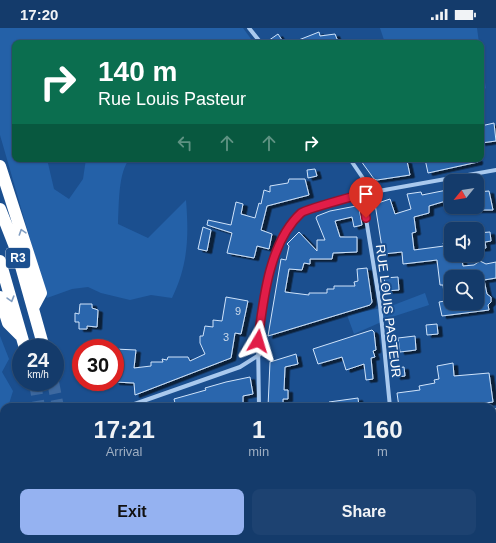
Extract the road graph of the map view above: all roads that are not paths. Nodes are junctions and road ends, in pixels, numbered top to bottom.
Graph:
1 (249, 28) edge
2 (259, 40) edge
3 (352, 162) edge
4 (0, 166) edge
5 (496, 170) edge
6 (373, 193) junction
7 (362, 194) junction
8 (0, 209) edge
9 (0, 261) edge
10 (0, 297) edge
11 (33, 308) junction
12 (20, 339) edge
13 (22, 339) edge
14 (42, 339) edge
15 (259, 355) junction
16 (137, 403) edge
17 (259, 403) edge
18 (390, 403) edge

1 - 2 street
3 - 6 street
11 -> 4 highway
5 - 6 street
6 - 7 street
7 - 15 street
7 - 18 street, RUE LOUIS PASTEUR
8 - 11 highway, R3
9 -> 13 highway, R3
10 - 12 highway
11 - 14 highway, R3
15 - 16 street
15 - 17 street

